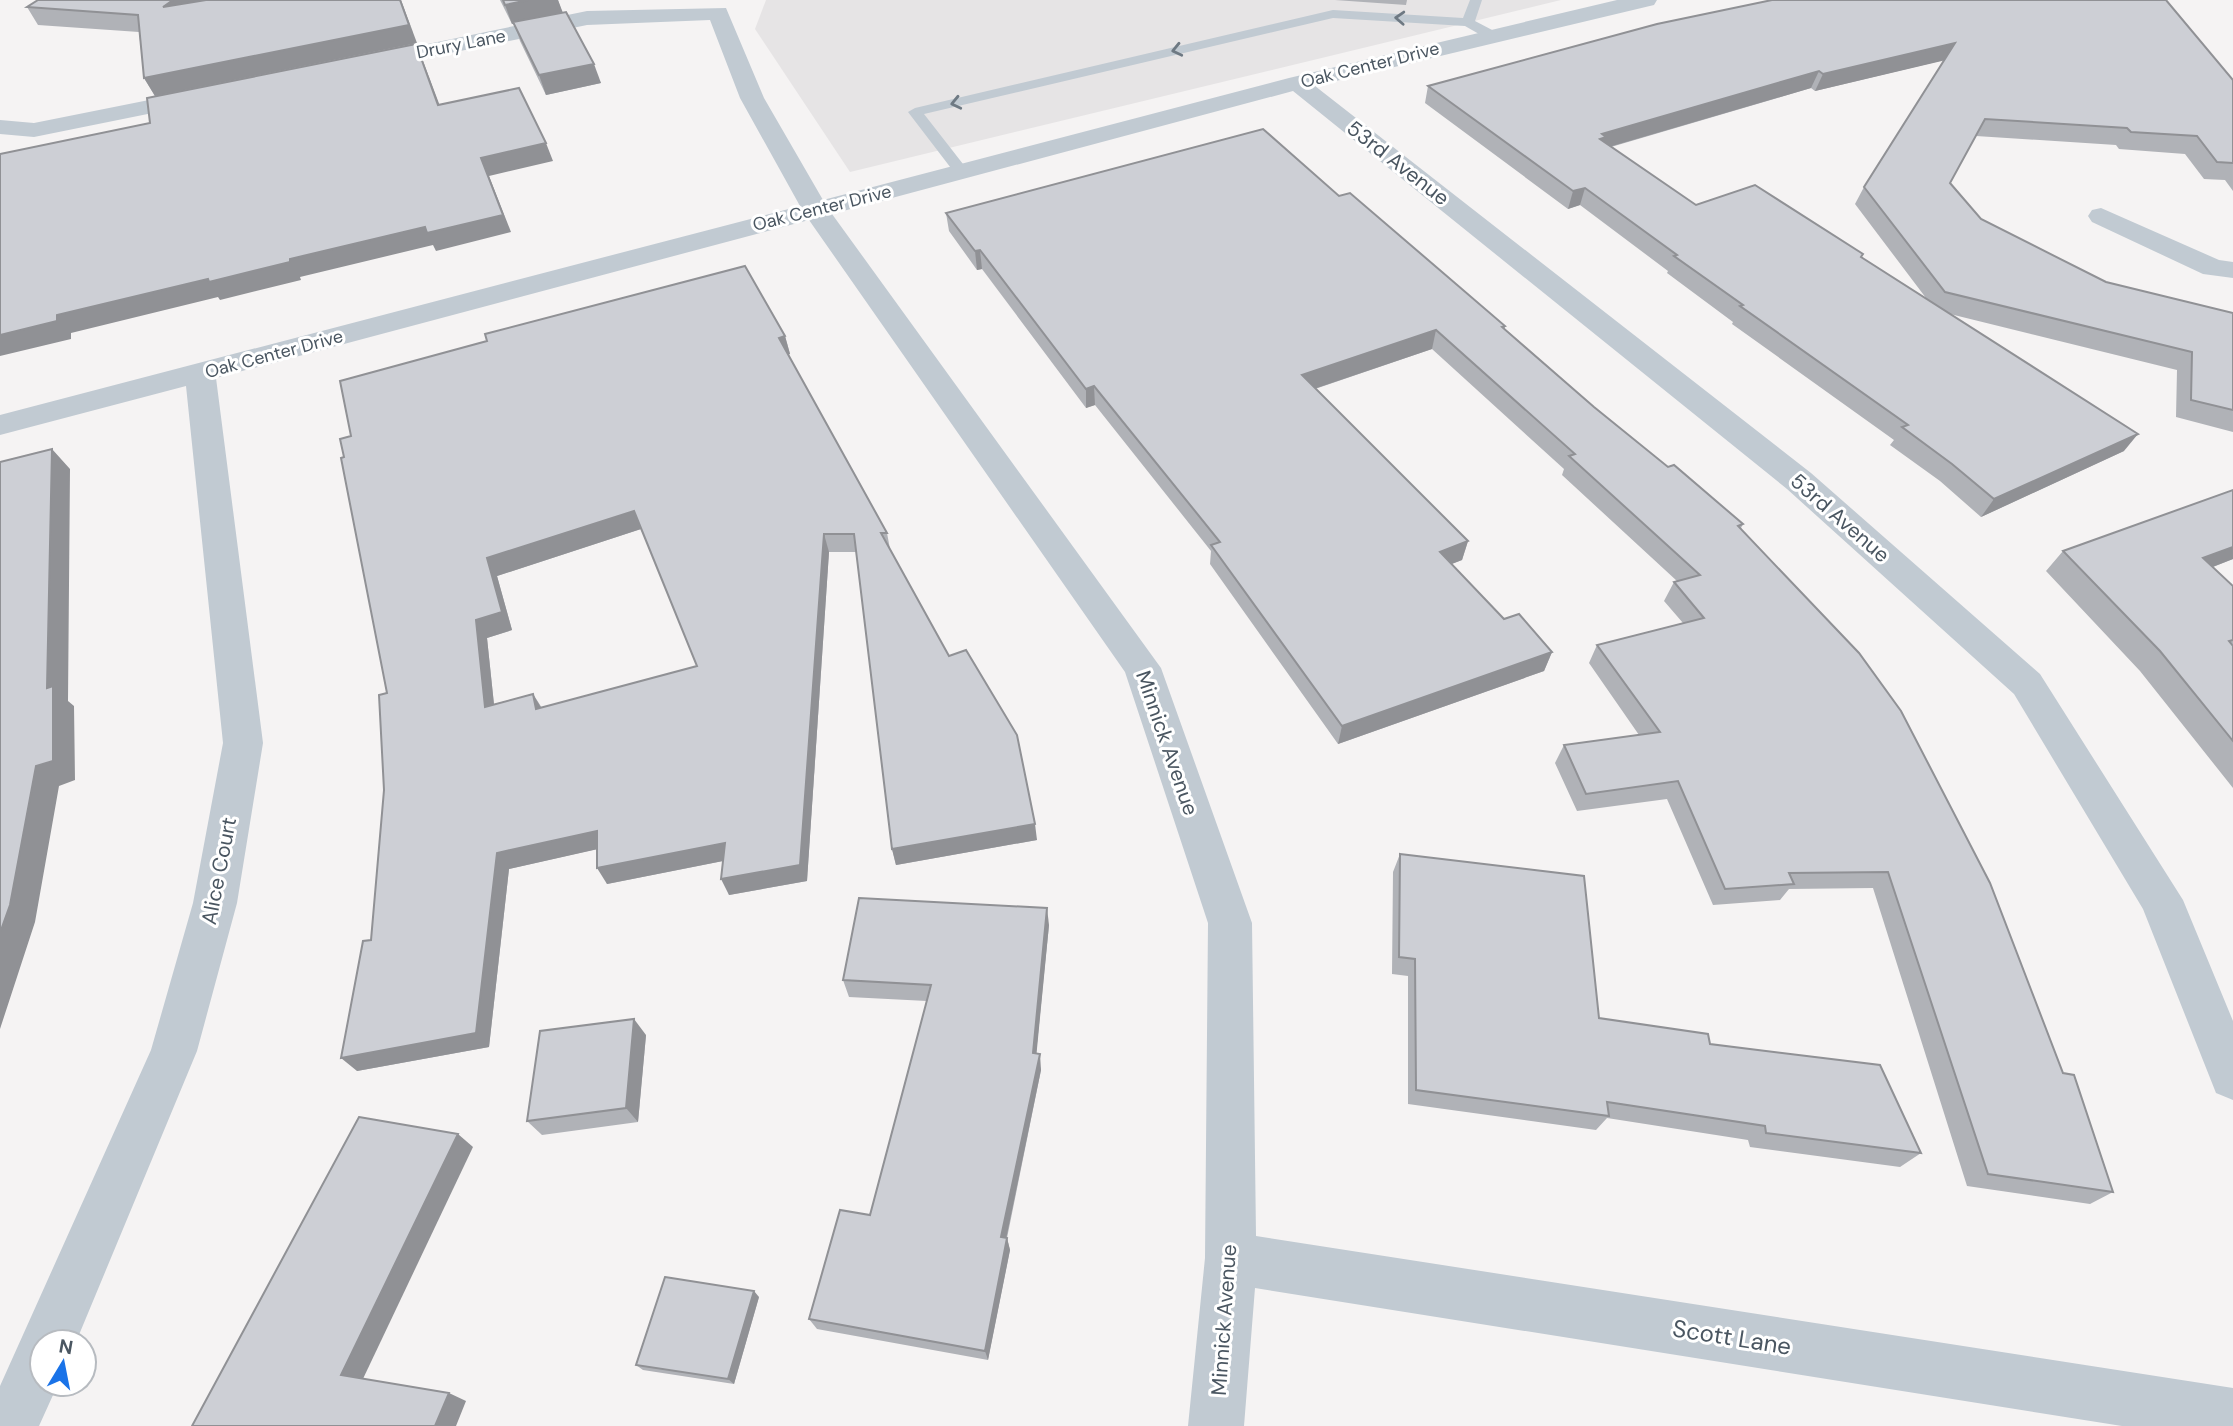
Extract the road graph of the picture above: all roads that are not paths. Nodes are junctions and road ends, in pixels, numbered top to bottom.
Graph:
1 (1476, 0) edge
2 (1646, 0) edge
3 (721, 7) edge
4 (1480, 28) junction
5 (344, 67) edge
6 (1297, 83) junction
7 (223, 92) edge
8 (0, 127) edge
9 (962, 173) junction
10 (815, 209) junction
11 (2101, 216) dead end
12 (2233, 270) edge
13 (200, 373) junction
14 (0, 425) edge
15 (2233, 1077) edge
16 (1231, 1258) junction
17 (55, 1328) edge
18 (28, 1387) edge
19 (2233, 1416) edge
20 (10, 1426) edge
21 (1216, 1426) edge

1 - 4 lane
2 - 4 street, Oak Center Drive
3 - 5 street, Drury Lane
3 - 10 street, Minnick Avenue
4 - 6 street, Oak Center Drive
4 -> 9 lane
6 - 9 street, Oak Center Drive
6 - 15 street, 53rd Avenue
7 - 8 street
9 - 10 street, Oak Center Drive
10 - 13 street, Oak Center Drive
10 - 16 street, Minnick Avenue
11 - 12 street
13 - 14 street, Oak Center Drive
13 - 17 street, Alice Court
16 - 19 street, Scott Lane
16 - 21 street, Minnick Avenue
18 - 20 street

